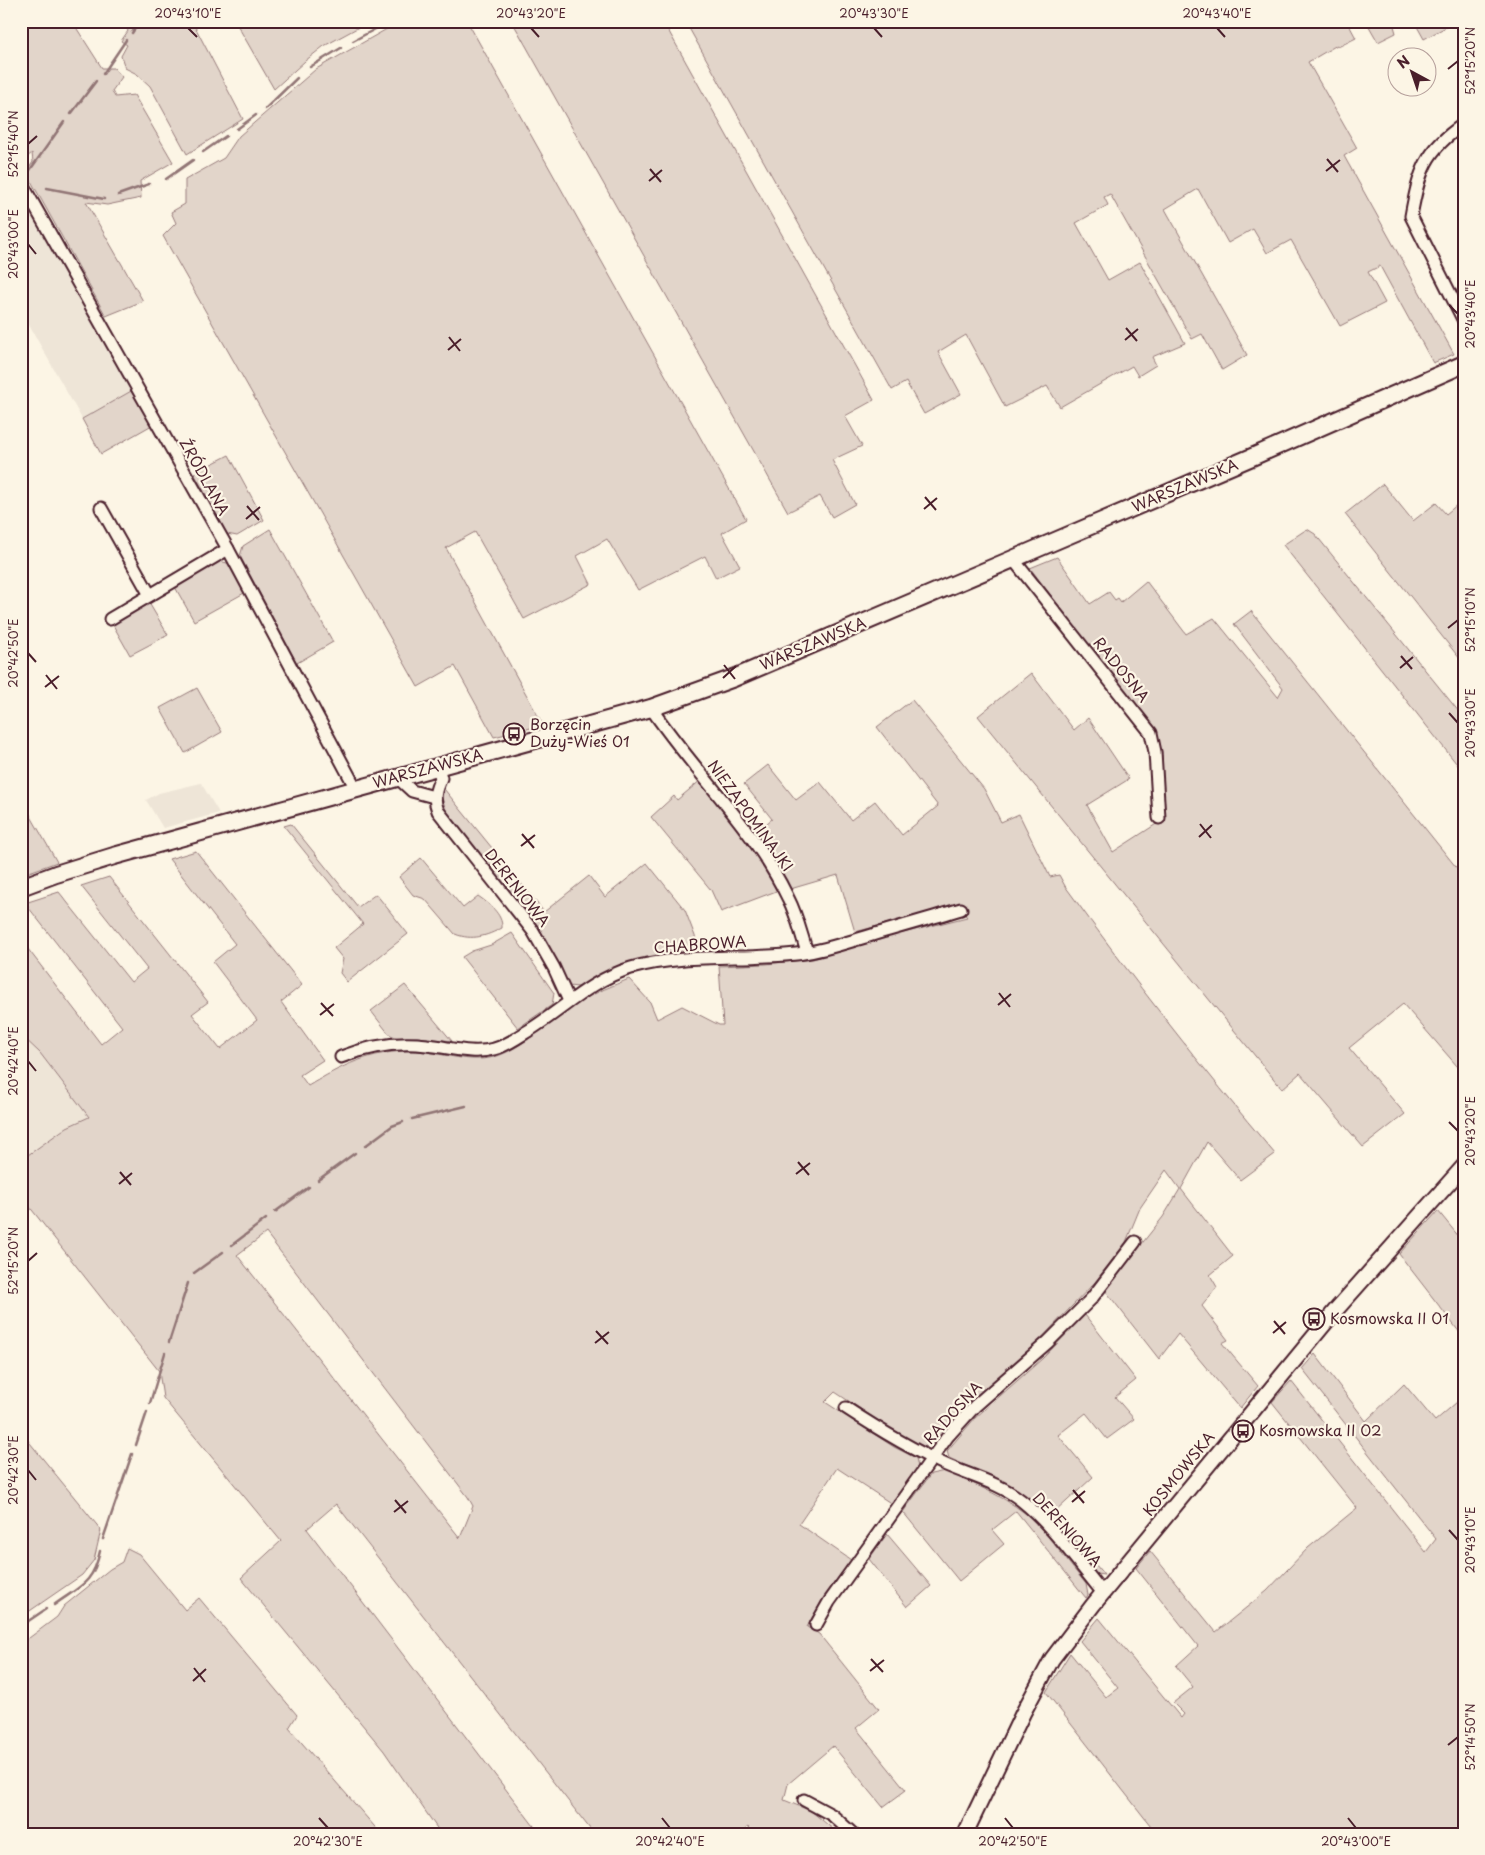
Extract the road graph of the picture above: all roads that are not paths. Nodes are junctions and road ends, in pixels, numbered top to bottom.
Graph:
1 (1464, 124) edge
2 (21, 182) edge
3 (1464, 321) edge
4 (1464, 364) edge
5 (101, 508) dead end
6 (228, 549) junction
7 (1013, 559) junction
8 (150, 595) junction
9 (110, 619) dead end
10 (651, 708) junction
11 (438, 767) junction
12 (398, 778) junction
13 (354, 790) junction
14 (434, 797) junction
15 (1159, 818) dead end
16 (21, 887) edge
17 (961, 909) dead end
18 (807, 952) junction
19 (569, 1001) junction
20 (341, 1057) dead end
21 (1464, 1166) edge
22 (1135, 1242) dead end
23 (846, 1408) dead end
24 (932, 1458) junction
25 (1103, 1593) junction
26 (816, 1624) dead end
27 (804, 1800) dead end
28 (853, 1834) edge
29 (965, 1834) edge

1 - 3 street
2 - 6 street, ŹRÓDLANA
4 - 7 main road, WARSZAWSKA
5 - 8 street
6 - 8 street
6 - 13 street, ŹRÓDLANA
7 - 10 main road, WARSZAWSKA
7 - 15 street, RADOSNA
8 - 9 street
10 - 11 main road, WARSZAWSKA
10 - 18 street, NIEZAPOMINAJKI
11 - 12 main road, WARSZAWSKA
11 - 14 street
12 - 13 main road, WARSZAWSKA
12 - 14 street
13 - 16 main road, WARSZAWSKA
14 - 19 street, DERENIOWA
17 - 18 street, CHABROWA
18 - 19 street, CHABROWA
19 - 20 street, CHABROWA
21 - 25 street, KOSMOWSKA
22 - 24 street, RADOSNA
23 - 24 street, DERENIOWA
24 - 25 street, DERENIOWA
24 - 26 street, RADOSNA
25 - 29 street, KOSMOWSKA
27 - 28 street

